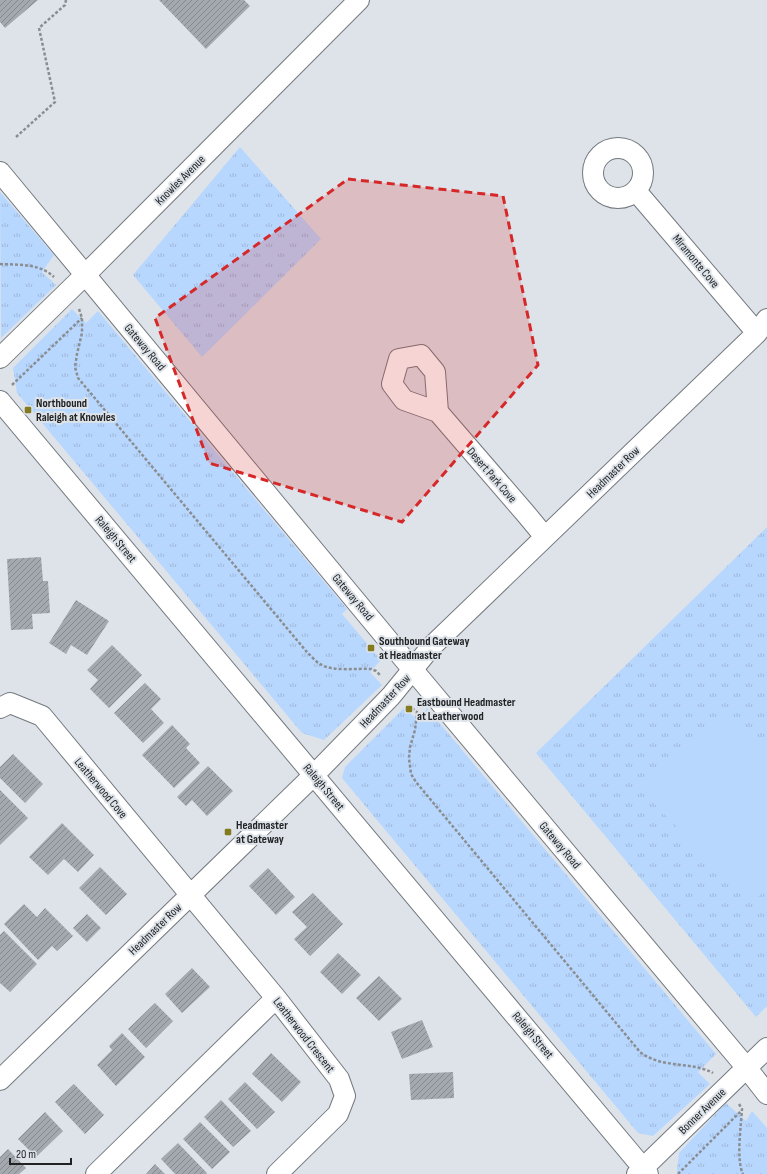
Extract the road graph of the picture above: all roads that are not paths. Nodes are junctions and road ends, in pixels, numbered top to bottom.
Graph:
1 (359, 0) edge
2 (0, 172) edge
3 (636, 191) dead end
4 (85, 275) junction
5 (762, 326) edge
6 (0, 358) edge
7 (4, 395) edge
8 (438, 412) dead end
9 (545, 537) junction
10 (413, 670) junction
11 (0, 708) edge
12 (314, 775) junction
13 (191, 895) junction
14 (276, 998) junction
15 (767, 1048) edge
16 (746, 1067) junction
17 (0, 1080) edge
18 (767, 1094) edge
19 (643, 1172) edge
20 (96, 1174) edge
21 (277, 1174) edge

1 - 4 street, Knowles Avenue
2 - 4 street, Gateway Road
3 - 5 street, Miramonte Cove
4 - 6 street, Knowles Avenue
4 - 10 street, Gateway Road
5 - 9 street, Headmaster Row
7 - 12 street, Raleigh Street
8 - 9 street, Desert Park Cove
9 - 10 street, Headmaster Row
10 - 12 street, Headmaster Row
10 - 16 street, Gateway Road
11 - 13 street, Leatherwood Cove
12 - 13 street, Headmaster Row
12 - 19 street, Raleigh Street
13 - 14 street, Leatherwood Crescent
13 - 17 street, Headmaster Row
14 - 20 street
14 - 21 street, Leatherwood Crescent
15 - 16 street, Bonner Avenue
16 - 18 street, Gateway Road
16 - 19 street, Bonner Avenue

